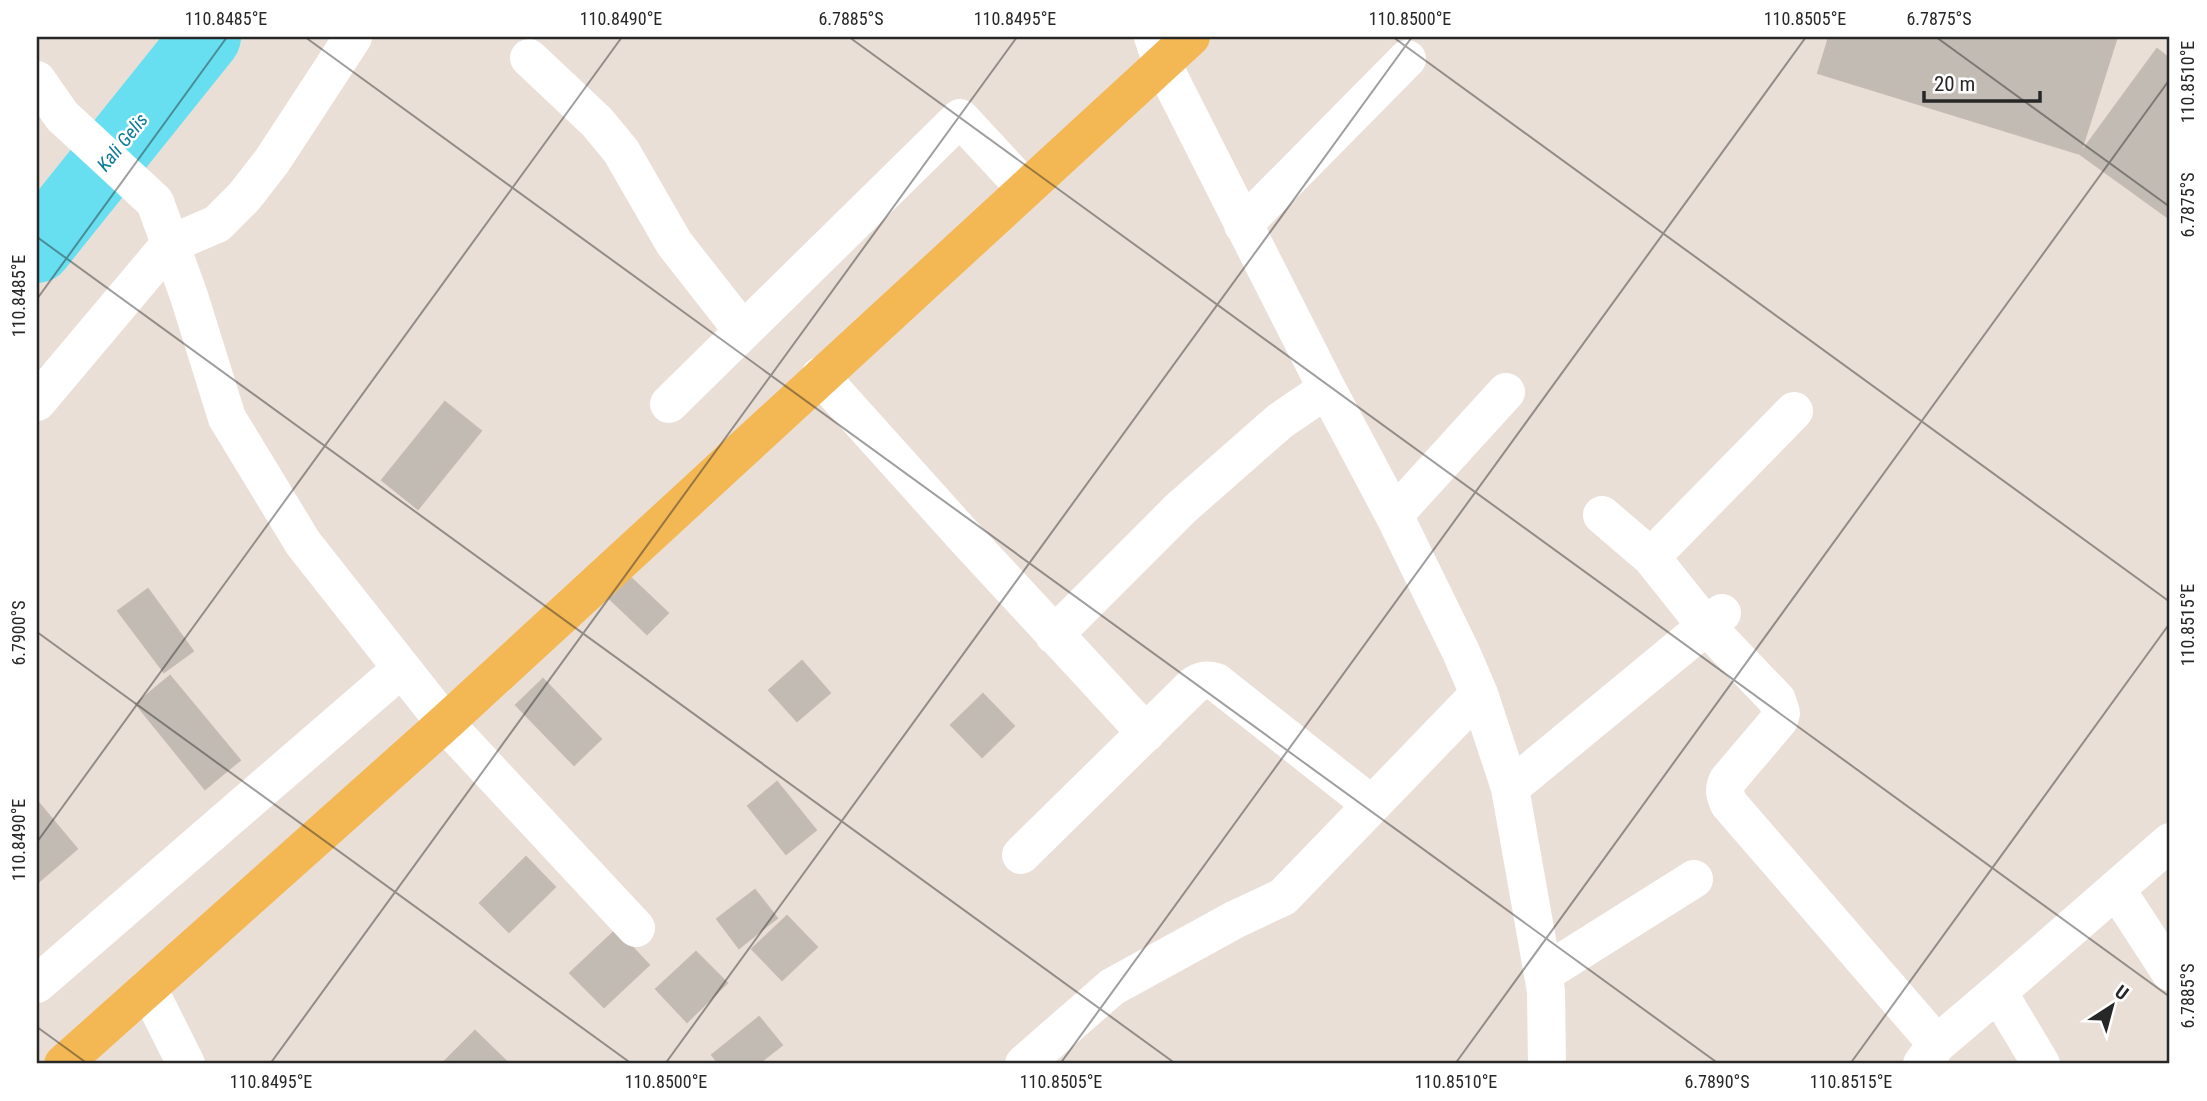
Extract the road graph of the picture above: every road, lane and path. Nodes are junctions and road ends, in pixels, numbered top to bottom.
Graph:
1 (353, 37) edge
2 (1191, 37) edge
3 (1158, 50) edge
4 (529, 58) dead end
5 (1407, 59) dead end
6 (37, 80) edge
7 (1025, 188) junction
8 (1243, 225) junction
9 (170, 244) junction
10 (743, 331) junction
11 (820, 376) junction
12 (1326, 388) junction
13 (1506, 392) dead end
14 (37, 402) edge
15 (669, 404) dead end
16 (1794, 411) dead end
17 (1394, 515) junction
18 (1602, 516) dead end
19 (1651, 557) junction
20 (1714, 620) junction
21 (1054, 635) junction
22 (401, 669) junction
23 (1479, 694) junction
24 (445, 723) junction
25 (1146, 733) junction
26 (1510, 788) junction
27 (1372, 805) junction
28 (2170, 842) edge
29 (1021, 855) dead end
30 (1694, 879) dead end
31 (2116, 889) junction
32 (636, 928) dead end
33 (2170, 972) edge
34 (1543, 974) junction
35 (37, 984) edge
36 (148, 988) junction
37 (1998, 992) junction
38 (1929, 1054) edge
39 (63, 1064) edge
40 (186, 1064) edge
41 (1024, 1064) edge
42 (1547, 1064) edge
43 (2041, 1064) edge

1 - 9 street
2 - 3 main road
3 - 7 main road
3 - 8 street
4 - 10 street
5 - 8 street
6 - 9 street
7 - 10 street
7 - 11 main road
8 - 12 street
9 - 14 street
9 - 22 street
10 - 15 street
11 - 21 street
11 - 24 main road
12 - 17 street
12 - 21 street
13 - 17 street
16 - 19 street
17 - 23 street
18 - 19 street
19 - 20 street
20 - 26 street
20 - 38 street
21 - 25 street
22 - 24 street
22 - 35 street
23 - 26 street
23 - 27 street
24 - 32 street
24 - 36 main road
25 - 27 street
25 - 29 street
26 - 34 street
27 - 41 street
28 - 31 street
30 - 34 street
31 - 33 street
31 - 37 street
34 - 42 street
36 - 39 main road
36 - 40 street
37 - 38 street
37 - 43 street

